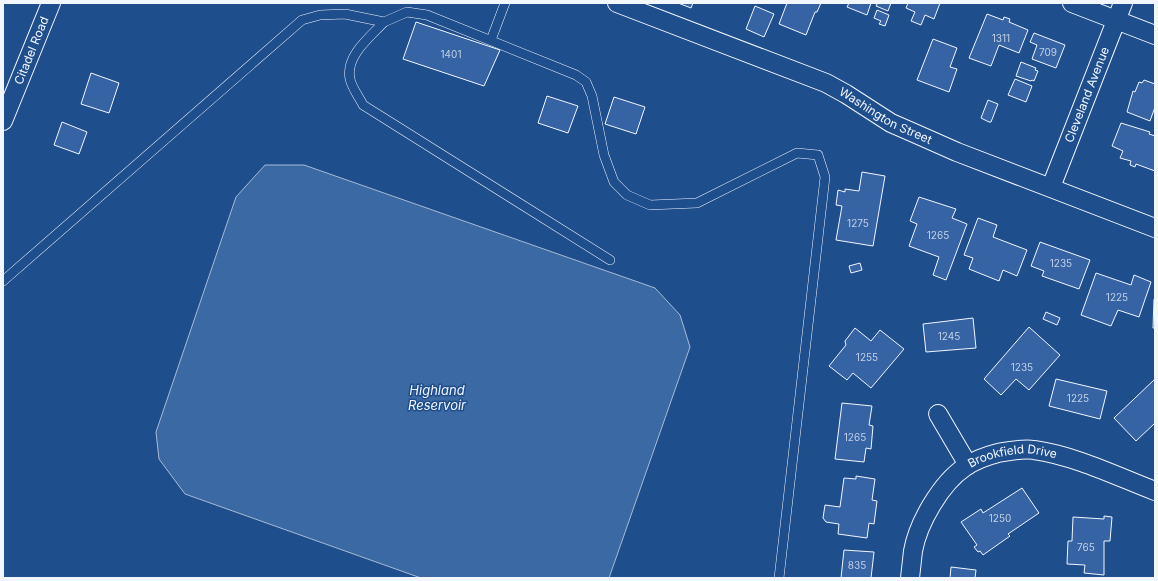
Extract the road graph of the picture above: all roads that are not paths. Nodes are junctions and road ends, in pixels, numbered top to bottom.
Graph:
1 (51, 3) edge
2 (505, 3) edge
3 (617, 3) edge
4 (1072, 3) edge
5 (1123, 3) edge
6 (1116, 20) junction
7 (384, 22) junction
8 (1155, 35) edge
9 (490, 40) junction
10 (3, 121) edge
11 (1051, 188) junction
12 (1155, 228) edge
13 (610, 260) dead end
14 (3, 281) edge
15 (938, 414) dead end
16 (968, 465) junction
17 (1155, 491) edge
18 (779, 578) edge
19 (910, 578) edge

1 - 10 street, Citadel Road
2 - 9 lane
3 - 11 street, Washington Street
4 - 6 street
5 - 6 street, Cleveland Avenue
6 - 8 street
6 - 11 street, Cleveland Avenue
7 - 9 lane
7 - 13 lane
7 - 14 lane
9 - 18 lane
11 - 12 street, Washington Street
15 - 16 street
16 - 17 street, Brookfield Drive
16 - 19 street, Brookfield Drive

